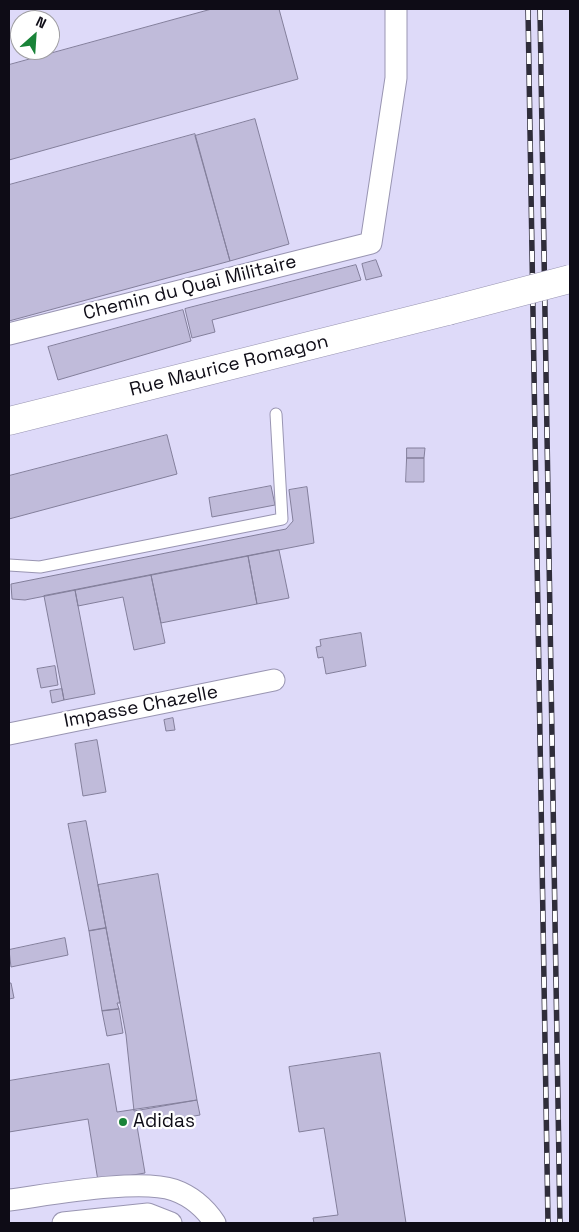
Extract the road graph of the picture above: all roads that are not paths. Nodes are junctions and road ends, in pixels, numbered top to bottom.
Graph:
1 (396, 9) edge
2 (570, 279) edge
3 (9, 334) edge
4 (276, 414) dead end
5 (9, 422) edge
6 (9, 565) edge
7 (274, 680) dead end
8 (9, 734) edge
9 (9, 1200) edge
10 (63, 1223) edge
11 (171, 1223) edge
12 (215, 1223) edge

1 - 3 street, Chemin du Quai Militaire
2 - 5 street, Rue Maurice Romagon, bridge
4 - 6 lane
7 - 8 street, Impasse Chazelle
9 - 12 street
10 - 11 street

